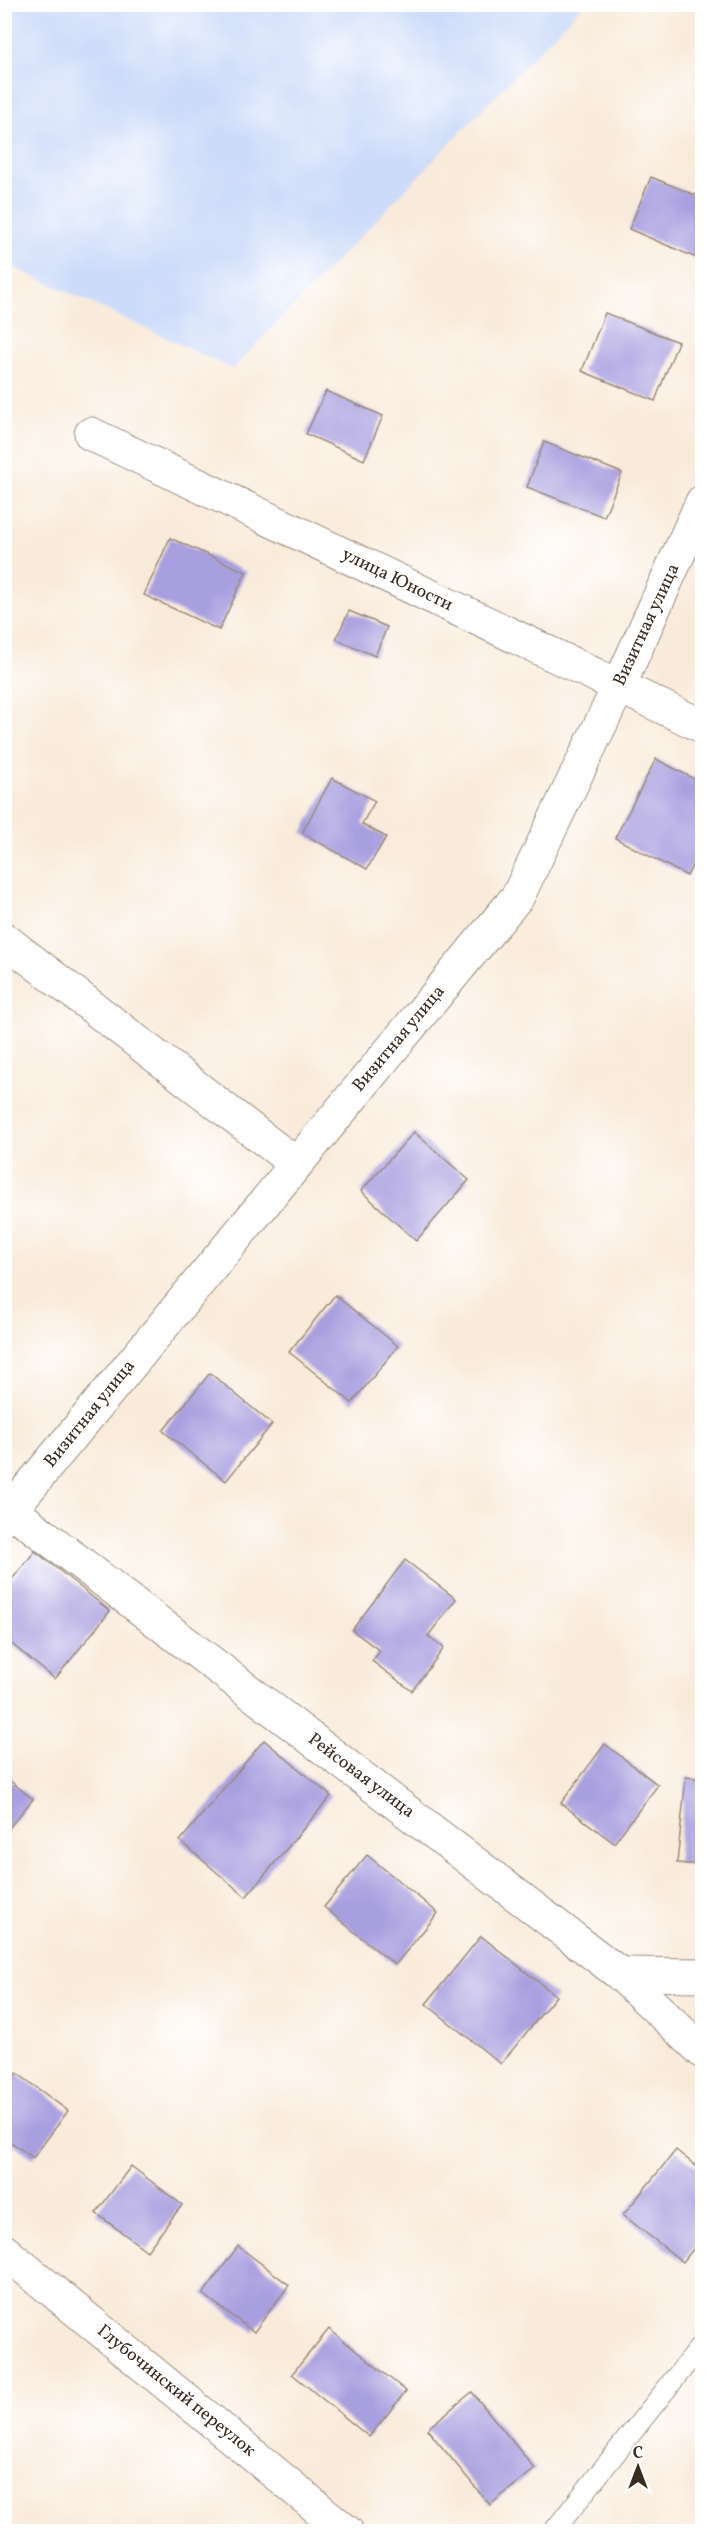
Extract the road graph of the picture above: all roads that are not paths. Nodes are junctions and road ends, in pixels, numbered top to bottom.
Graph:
1 (91, 434) dead end
2 (702, 502) edge
3 (619, 686) junction
4 (702, 726) edge
5 (4, 939) edge
6 (296, 1164) junction
7 (8, 1514) edge
8 (620, 1974) junction
9 (702, 1975) edge
10 (702, 2051) edge
11 (4, 2251) edge
12 (702, 2344) edge
13 (347, 2532) edge
14 (553, 2532) edge

1 - 3 street, улица Юности
2 - 3 street, Визитная улица
3 - 4 street, улица Юности
3 - 6 street, Визитная улица
5 - 6 street
6 - 7 street, Визитная улица
7 - 8 street, Рейсовая улица
8 - 9 street
8 - 10 street, Рейсовая улица
11 - 13 street, Глубочинский переулок
12 - 14 lane

